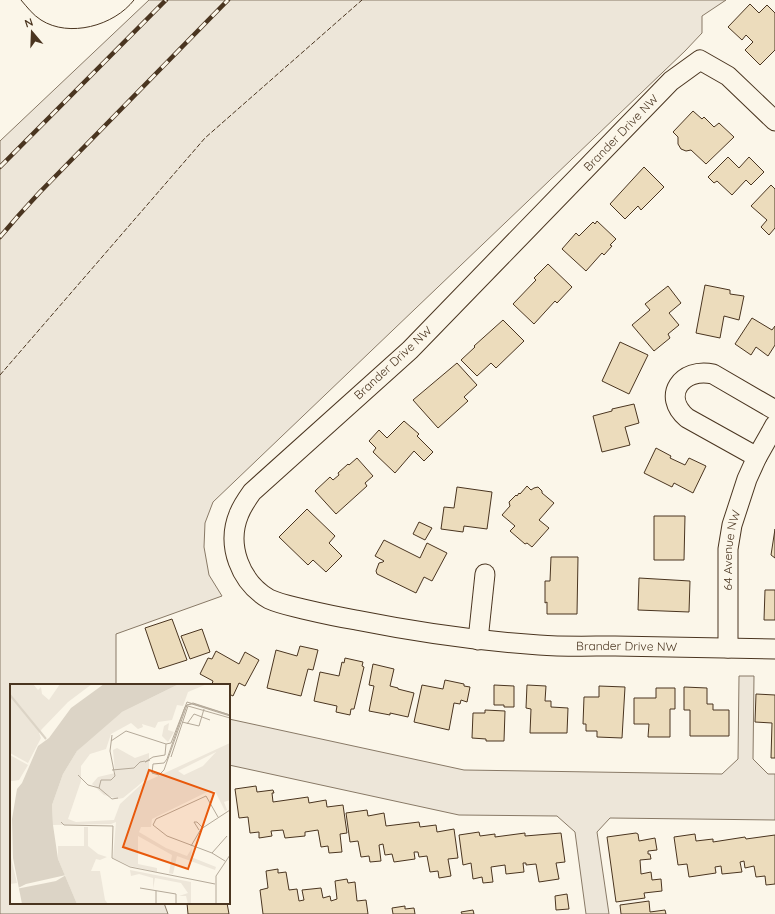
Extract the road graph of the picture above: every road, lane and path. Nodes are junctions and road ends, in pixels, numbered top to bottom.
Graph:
1 (775, 121) edge
2 (775, 410) edge
3 (775, 425) edge
4 (757, 457) junction
5 (485, 574) dead end
6 (478, 640) junction
7 (728, 648) junction
8 (775, 648) edge

1 - 6 street, Brander Drive NW
2 - 4 street
3 - 4 street, 64 Avenue NW
4 - 7 street, 64 Avenue NW
5 - 6 street
6 - 7 street, Brander Drive NW
7 - 8 street, Brander Drive NW

